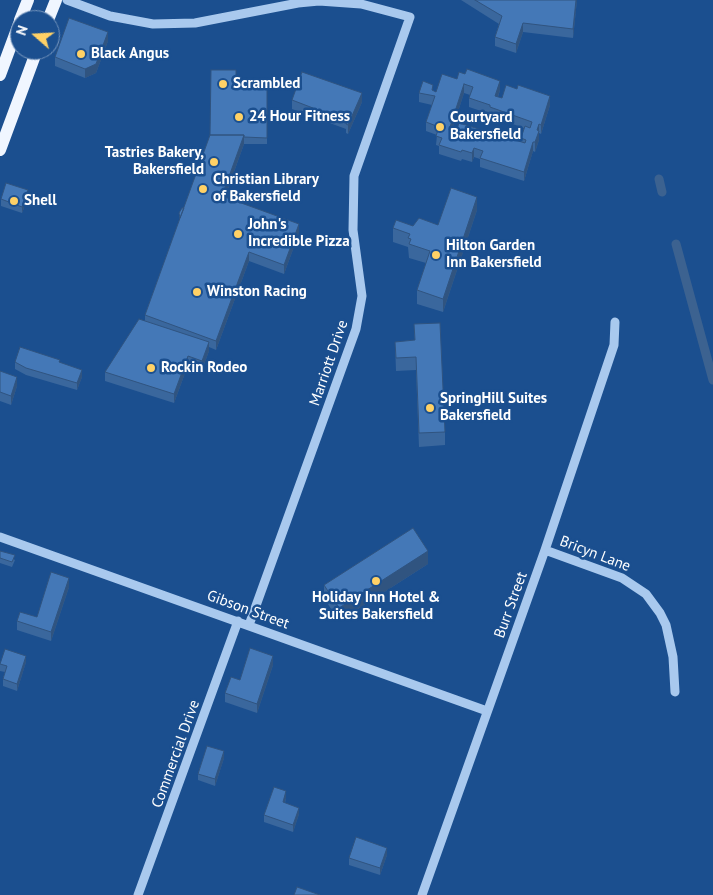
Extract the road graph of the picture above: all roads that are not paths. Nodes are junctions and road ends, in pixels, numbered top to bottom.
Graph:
1 (67, 0) edge
2 (10, 47) edge
3 (33, 60) edge
4 (0, 74) edge
5 (0, 150) edge
6 (615, 322) dead end
7 (0, 537) edge
8 (545, 550) junction
9 (238, 621) junction
10 (249, 625) junction
11 (675, 692) dead end
12 (487, 712) junction
13 (138, 895) edge
14 (422, 895) edge

1 - 10 street, Marriott Drive
2 - 4 main road
3 - 5 main road
6 - 8 street, Burr Street
7 - 9 street, Gibson Street
8 - 11 street, Bricyn Lane
8 - 12 street, Burr Street
9 - 10 street, Gibson Street
9 - 13 street, Commercial Drive
10 - 12 street, Gibson Street
12 - 14 street, Burr Street

